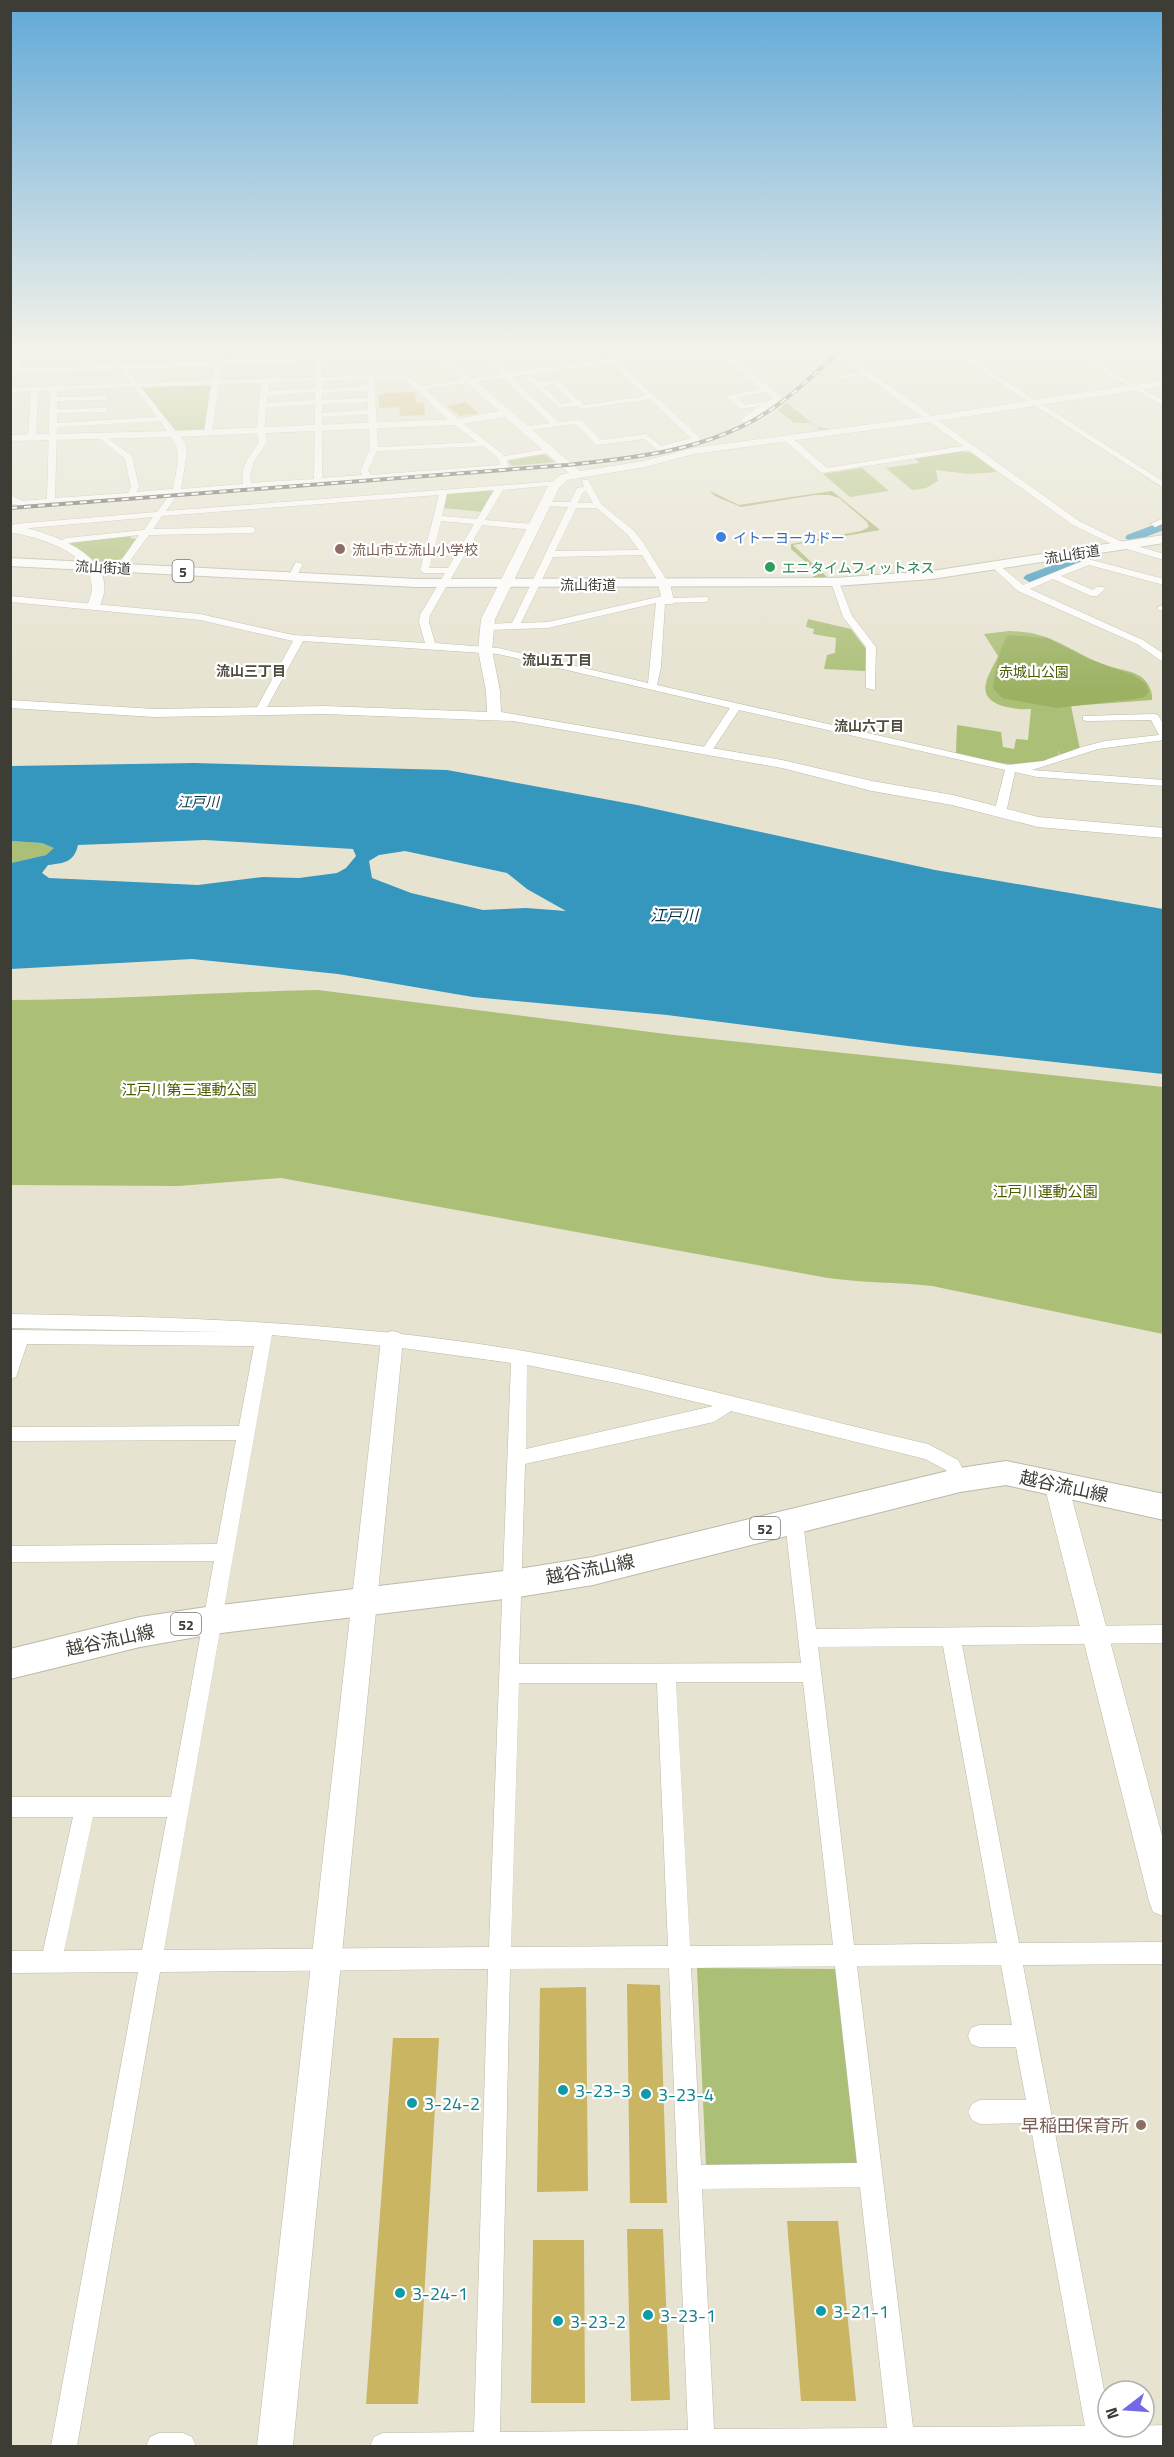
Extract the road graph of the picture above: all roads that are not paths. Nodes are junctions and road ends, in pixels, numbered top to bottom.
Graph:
1 (52, 464) edge
2 (130, 464) edge
3 (181, 464) edge
4 (248, 464) edge
5 (318, 464) edge
6 (367, 464) edge
7 (500, 464) edge
8 (566, 464) edge
9 (646, 464) edge
10 (817, 464) edge
11 (869, 464) edge
12 (993, 464) edge
13 (1129, 464) edge
14 (576, 473) junction
15 (372, 480) junction
16 (318, 482) junction
17 (556, 483) junction
18 (1164, 486) edge
19 (248, 487) junction
20 (500, 487) junction
21 (589, 488) junction
22 (444, 491) junction
23 (176, 493) junction
24 (131, 494) junction
25 (377, 496) junction
26 (51, 500) junction
27 (16, 501) edge
28 (545, 504) junction
29 (572, 506) junction
30 (599, 506) junction
31 (161, 513) junction
32 (439, 514) junction
33 (482, 518) junction
34 (534, 527) junction
35 (252, 530) dead end
36 (12, 531) edge
37 (147, 532) junction
38 (1164, 539) edge
39 (59, 544) junction
40 (1122, 546) junction
41 (645, 552) junction
42 (549, 554) junction
43 (1164, 557) edge
44 (10, 562) edge
45 (1088, 562) junction
46 (91, 566) junction
47 (995, 566) junction
48 (120, 568) junction
49 (1054, 576) junction
50 (447, 578) junction
51 (835, 582) junction
52 (1164, 582) edge
53 (504, 584) junction
54 (535, 584) junction
55 (1021, 589) junction
56 (1100, 589) dead end
57 (665, 596) junction
58 (10, 599) edge
59 (705, 599) dead end
60 (93, 606) junction
61 (515, 626) junction
62 (486, 627) junction
63 (299, 639) junction
64 (431, 646) junction
65 (485, 650) junction
66 (1164, 660) edge
67 (652, 686) junction
68 (871, 688) dead end
69 (10, 704) edge
70 (737, 706) junction
71 (260, 711) junction
72 (494, 715) junction
73 (1087, 718) dead end
74 (1164, 736) edge
75 (707, 750) junction
76 (1072, 755) junction
77 (1011, 767) junction
78 (1080, 778) junction
79 (1164, 783) edge
80 (1000, 813) junction
81 (1164, 834) edge
82 (10, 1321) edge
83 (264, 1334) junction
84 (16, 1337) edge
85 (392, 1340) junction
86 (519, 1357) junction
87 (10, 1372) edge
88 (729, 1403) junction
89 (246, 1433) junction
90 (10, 1434) edge
91 (517, 1458) junction
92 (960, 1480) junction
93 (1056, 1484) junction
94 (1164, 1507) edge
95 (794, 1521) junction
96 (225, 1552) junction
97 (10, 1554) edge
98 (512, 1584) junction
99 (364, 1601) junction
100 (213, 1620) junction
101 (1164, 1634) edge
102 (1096, 1635) junction
103 (951, 1636) junction
104 (809, 1638) junction
105 (10, 1664) edge
106 (812, 1672) junction
107 (666, 1673) junction
108 (509, 1674) junction
109 (178, 1806) junction
110 (10, 1807) edge
111 (85, 1807) junction
112 (1164, 1901) edge
113 (1164, 1953) edge
114 (846, 1955) junction
115 (1010, 1955) junction
116 (679, 1958) junction
117 (500, 1959) junction
118 (327, 1960) junction
119 (10, 1962) edge
120 (51, 1962) junction
121 (151, 1962) junction
122 (980, 2036) dead end
123 (1025, 2036) junction
124 (1039, 2111) junction
125 (980, 2112) dead end
126 (871, 2175) junction
127 (690, 2177) junction
128 (1096, 2417) edge
129 (1096, 2438) edge
130 (902, 2442) junction
131 (702, 2443) junction
132 (800, 2444) edge
133 (487, 2445) junction
134 (64, 2446) edge
135 (159, 2446) edge
136 (183, 2446) edge
137 (275, 2446) edge
138 (383, 2446) edge

1 - 26 street
2 - 24 street
3 - 23 street
4 - 19 street
5 - 16 street
6 - 15 street
7 - 15 street
8 - 14 street
9 - 14 street
10 - 11 street
12 - 40 street
13 - 18 street
14 - 17 street
14 - 21 street
15 - 16 street
15 - 25 street
16 - 19 street
17 - 20 street
17 - 28 street
19 - 23 street
20 - 22 street
20 - 33 street
21 - 29 street
21 - 30 street
22 - 25 street
22 - 32 street
23 - 24 street
23 - 31 street
24 - 26 street
25 - 31 street
26 - 27 street
28 - 29 street
28 - 34 street
29 - 30 street
29 - 42 street
30 - 41 street
31 - 36 street
31 - 37 street
32 - 33 street
32 - 50 street
33 - 34 street
33 - 50 street
34 - 53 street
35 - 37 street
36 - 39 street
37 - 39 street
37 - 48 street
38 - 40 main road, 流山街道 / 5
39 - 46 street
40 - 43 street
40 - 45 street
40 - 47 main road, 流山街道 / 5
41 - 42 street
41 - 57 street
42 - 54 street
44 - 46 main road, 流山街道 / 5
45 - 49 street
45 - 52 street
46 - 48 main road, 流山街道 / 5
46 - 60 street
47 - 51 main road, 流山街道 / 5
47 - 55 street
48 - 50 main road, 流山街道 / 5
49 - 55 street
49 - 56 street
50 - 53 main road, 流山街道 / 5
50 - 64 street
51 - 57 main road, 流山街道 / 5
51 - 68 street
53 - 54 main road, 流山街道 / 5
53 - 62 street
54 - 57 main road, 流山街道 / 5
54 - 61 street
55 - 66 street
57 - 59 street
57 - 61 street
57 - 67 street
58 - 60 street
60 - 63 street
61 - 62 street
62 - 65 street
63 - 64 street
63 - 71 street
64 - 65 street
65 - 67 street
65 - 72 street
67 - 70 street
69 - 71 street
70 - 75 street
70 - 77 street
71 - 72 street
72 - 75 street
73 - 74 street
74 - 76 street
75 - 80 street
76 - 77 street
76 - 78 street
77 - 78 street
77 - 80 street
78 - 79 street
80 - 81 street
82 - 83 street
83 - 84 street
83 - 85 street
83 - 89 street
84 - 87 street
85 - 86 street
85 - 99 street
86 - 88 street
86 - 91 street
88 - 91 street
88 - 92 street
89 - 90 street
89 - 96 street
91 - 98 street
92 - 93 main road, 越谷流山線 / 52
92 - 95 main road, 越谷流山線 / 52
93 - 94 main road, 越谷流山線 / 52
93 - 102 street
95 - 98 main road, 越谷流山線 / 52
95 - 104 street
96 - 97 street
96 - 100 street
98 - 99 main road, 越谷流山線 / 52
98 - 108 street
99 - 100 main road, 越谷流山線 / 52
99 - 118 street
100 - 105 main road, 越谷流山線 / 52
100 - 109 street
101 - 102 street
102 - 103 street
102 - 112 street
103 - 104 street
103 - 115 street
104 - 106 street
106 - 107 street
106 - 114 street
107 - 108 street
107 - 116 street
108 - 117 street
109 - 111 street
109 - 121 street
110 - 111 street
111 - 120 street
113 - 115 street
114 - 115 street
114 - 116 street
114 - 126 street
115 - 123 street
116 - 117 street
116 - 127 street
117 - 118 street
117 - 133 street
118 - 121 street
118 - 137 street
119 - 120 street
120 - 121 street
121 - 134 street
122 - 123 street
123 - 124 street
124 - 125 street
124 - 128 street
126 - 127 street
126 - 130 street
127 - 131 street
129 - 130 street
130 - 132 street
131 - 132 street
131 - 133 street
133 - 138 street
135 - 136 street

